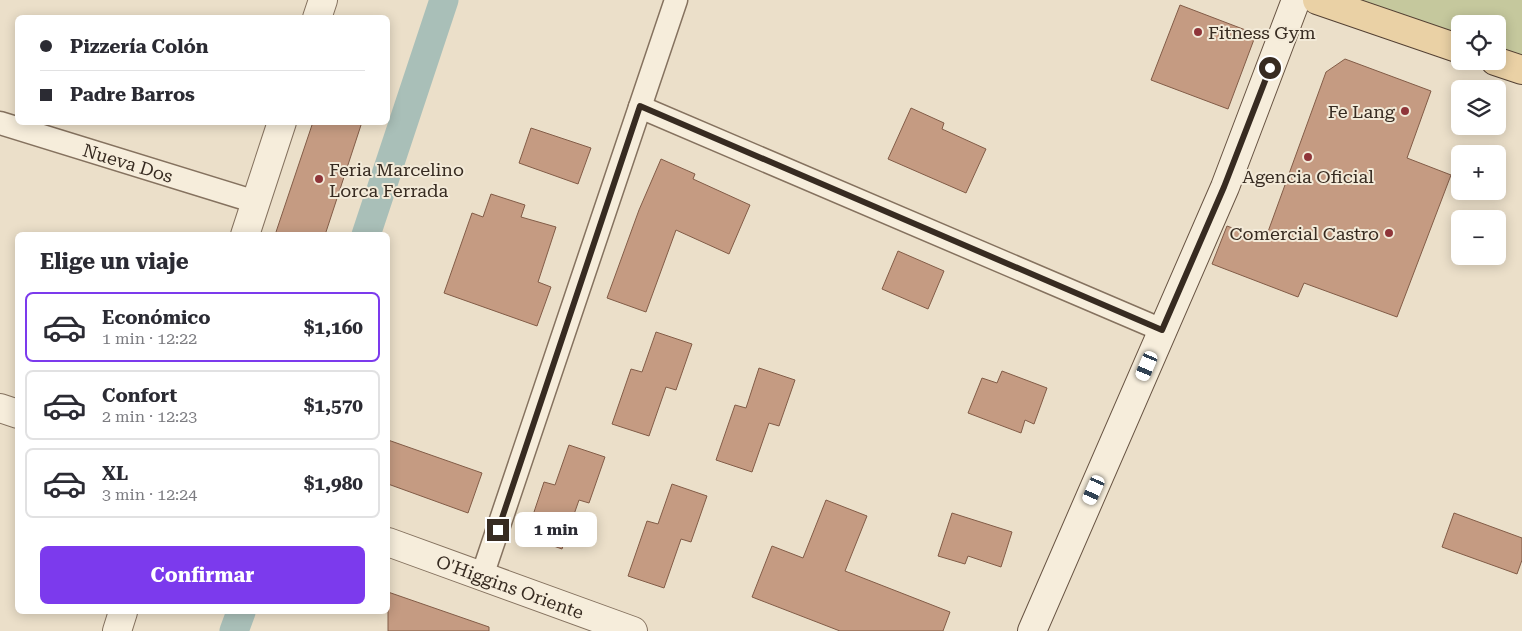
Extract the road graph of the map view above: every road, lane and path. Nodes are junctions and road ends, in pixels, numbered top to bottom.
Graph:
1 (322, 0) edge
2 (676, 0) edge
3 (1296, 0) edge
4 (1317, 0) edge
5 (318, 15) edge
6 (1451, 46) edge
7 (1506, 65) edge
8 (1522, 70) edge
9 (640, 106) junction
10 (0, 123) edge
11 (281, 125) edge
12 (256, 202) junction
13 (246, 232) edge
14 (1162, 330) junction
15 (0, 408) edge
16 (15, 413) edge
17 (390, 543) edge
18 (482, 576) junction
19 (122, 614) edge
20 (117, 631) edge
21 (633, 631) edge
22 (1032, 631) edge

1 - 5 main road
2 - 9 street
3 - 14 main road
4 - 6 main road
7 - 8 main road
9 - 14 street
9 - 18 street
10 - 12 street, Nueva Dos
11 - 12 main road
12 - 13 main road
14 - 22 main road
15 - 16 main road
17 - 18 main road, O'Higgins Oriente
18 - 21 main road, O'Higgins Oriente
19 - 20 main road

